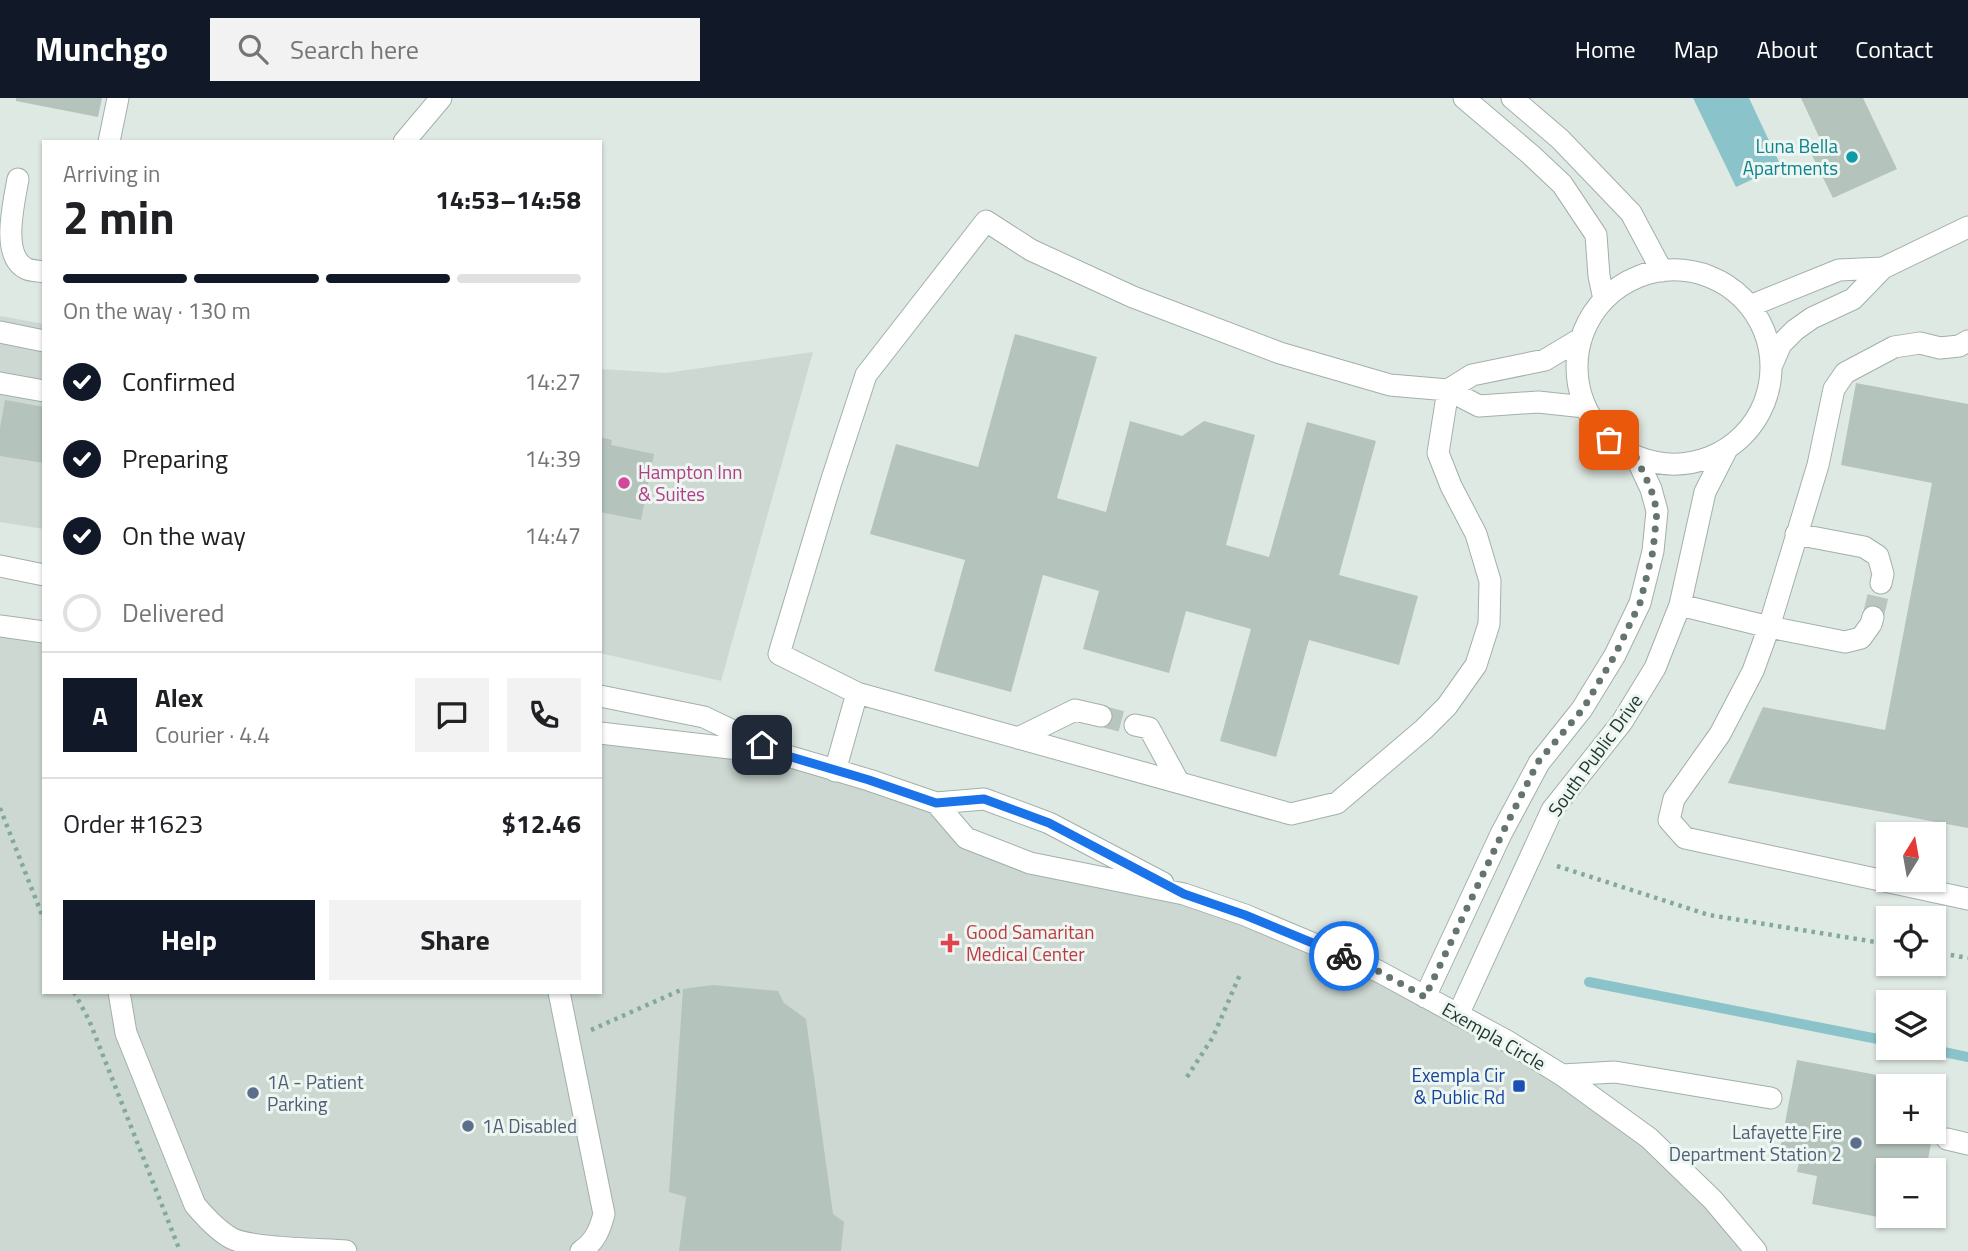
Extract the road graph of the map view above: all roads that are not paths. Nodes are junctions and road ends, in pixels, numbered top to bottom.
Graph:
1 (118, 98) edge
2 (441, 98) edge
3 (1464, 98) edge
4 (1512, 98) edge
5 (109, 140) edge
6 (406, 140) edge
7 (18, 178) dead end
8 (1968, 227) edge
9 (1883, 268) junction
10 (1662, 271) junction
11 (42, 272) edge
12 (1604, 299) junction
13 (1750, 306) junction
14 (0, 332) edge
15 (1580, 340) junction
16 (42, 341) edge
17 (1968, 341) edge
18 (1771, 367) junction
19 (0, 383) edge
20 (1448, 390) junction
21 (42, 391) edge
22 (1585, 407) junction
23 (1727, 449) junction
24 (1636, 457) junction
25 (1796, 534) junction
26 (0, 566) edge
27 (42, 575) edge
28 (1881, 583) tunnel mouth
29 (1680, 605) junction
30 (1873, 617) tunnel mouth
31 (0, 626) edge
32 (1769, 627) junction
33 (42, 632) edge
34 (857, 693) junction
35 (602, 696) edge
36 (1101, 716) tunnel mouth
37 (1135, 725) tunnel mouth
38 (602, 733) edge
39 (1018, 738) junction
40 (781, 754) junction
41 (835, 771) junction
42 (1178, 781) junction
43 (936, 803) junction
44 (1184, 894) junction
45 (1968, 900) edge
46 (119, 994) edge
47 (559, 994) edge
48 (1425, 997) junction
49 (1458, 1015) junction
50 (1562, 1075) junction
51 (1771, 1098) dead end
52 (1947, 1139) dead end
53 (1968, 1144) edge
54 (346, 1251) edge
55 (581, 1251) edge
56 (1756, 1251) edge

1 - 5 street
2 - 6 street
3 - 12 street
4 - 10 street
7 - 11 street
8 - 9 street
9 - 13 street
9 - 18 street
10 - 12 street
10 - 13 street
12 - 15 street
13 - 18 street
14 - 16 street
15 - 20 street
15 - 22 street
17 - 25 street
18 - 23 street
19 - 21 street
20 - 22 street
20 - 34 street
20 - 42 street
22 - 24 street
23 - 24 street
23 - 29 street, South Public Drive
24 - 48 street, South Public Drive
25 - 28 street
25 - 32 street
26 - 27 street
29 - 32 street
29 - 49 street, South Public Drive
30 - 32 street
31 - 33 street
32 - 45 street
34 - 39 street
34 - 41 street
35 - 40 street, Exempla Circle
36 - 39 street
37 - 42 street
38 - 40 street, Exempla Circle
39 - 42 street
40 - 41 street, Exempla Circle
41 - 43 street, Exempla Circle
43 - 44 street, Exempla Circle
43 - 44 street, Exempla Circle
44 - 48 street, Exempla Circle
46 - 54 street
47 - 55 street
48 - 49 street, Exempla Circle
49 - 50 street, Exempla Circle
50 - 51 street
50 - 56 street, Exempla Circle
52 - 53 street

